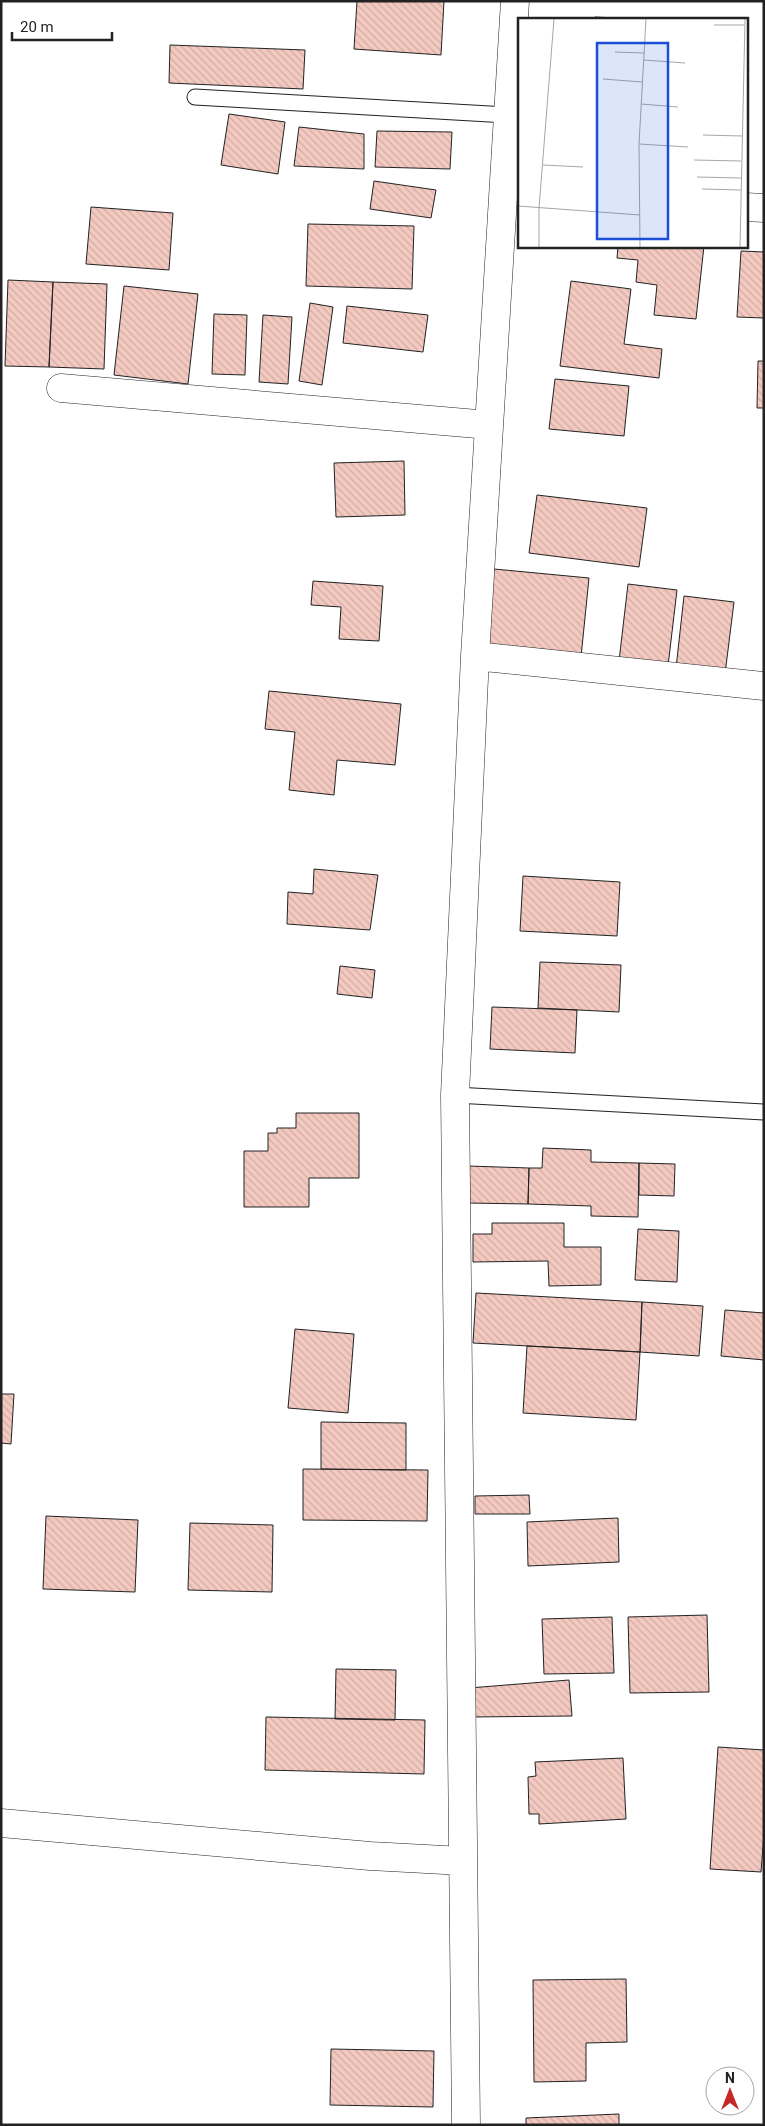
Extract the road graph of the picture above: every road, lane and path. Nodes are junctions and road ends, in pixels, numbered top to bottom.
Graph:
1 (514, 1) edge
2 (195, 97) dead end
3 (507, 115) junction
4 (511, 189) edge
5 (748, 207) edge
6 (764, 208) edge
7 (61, 388) dead end
8 (489, 425) junction
9 (475, 656) junction
10 (764, 686) edge
11 (455, 1095) junction
12 (764, 1112) edge
13 (1, 1823) edge
14 (463, 1860) junction
15 (466, 2125) edge

1 - 3 street
2 - 3 lane
3 - 4 street
4 - 8 street
5 - 6 street
7 - 8 street
8 - 9 street
9 - 10 street
9 - 11 street
11 - 12 lane
11 - 14 street
13 - 14 street
14 - 15 street

